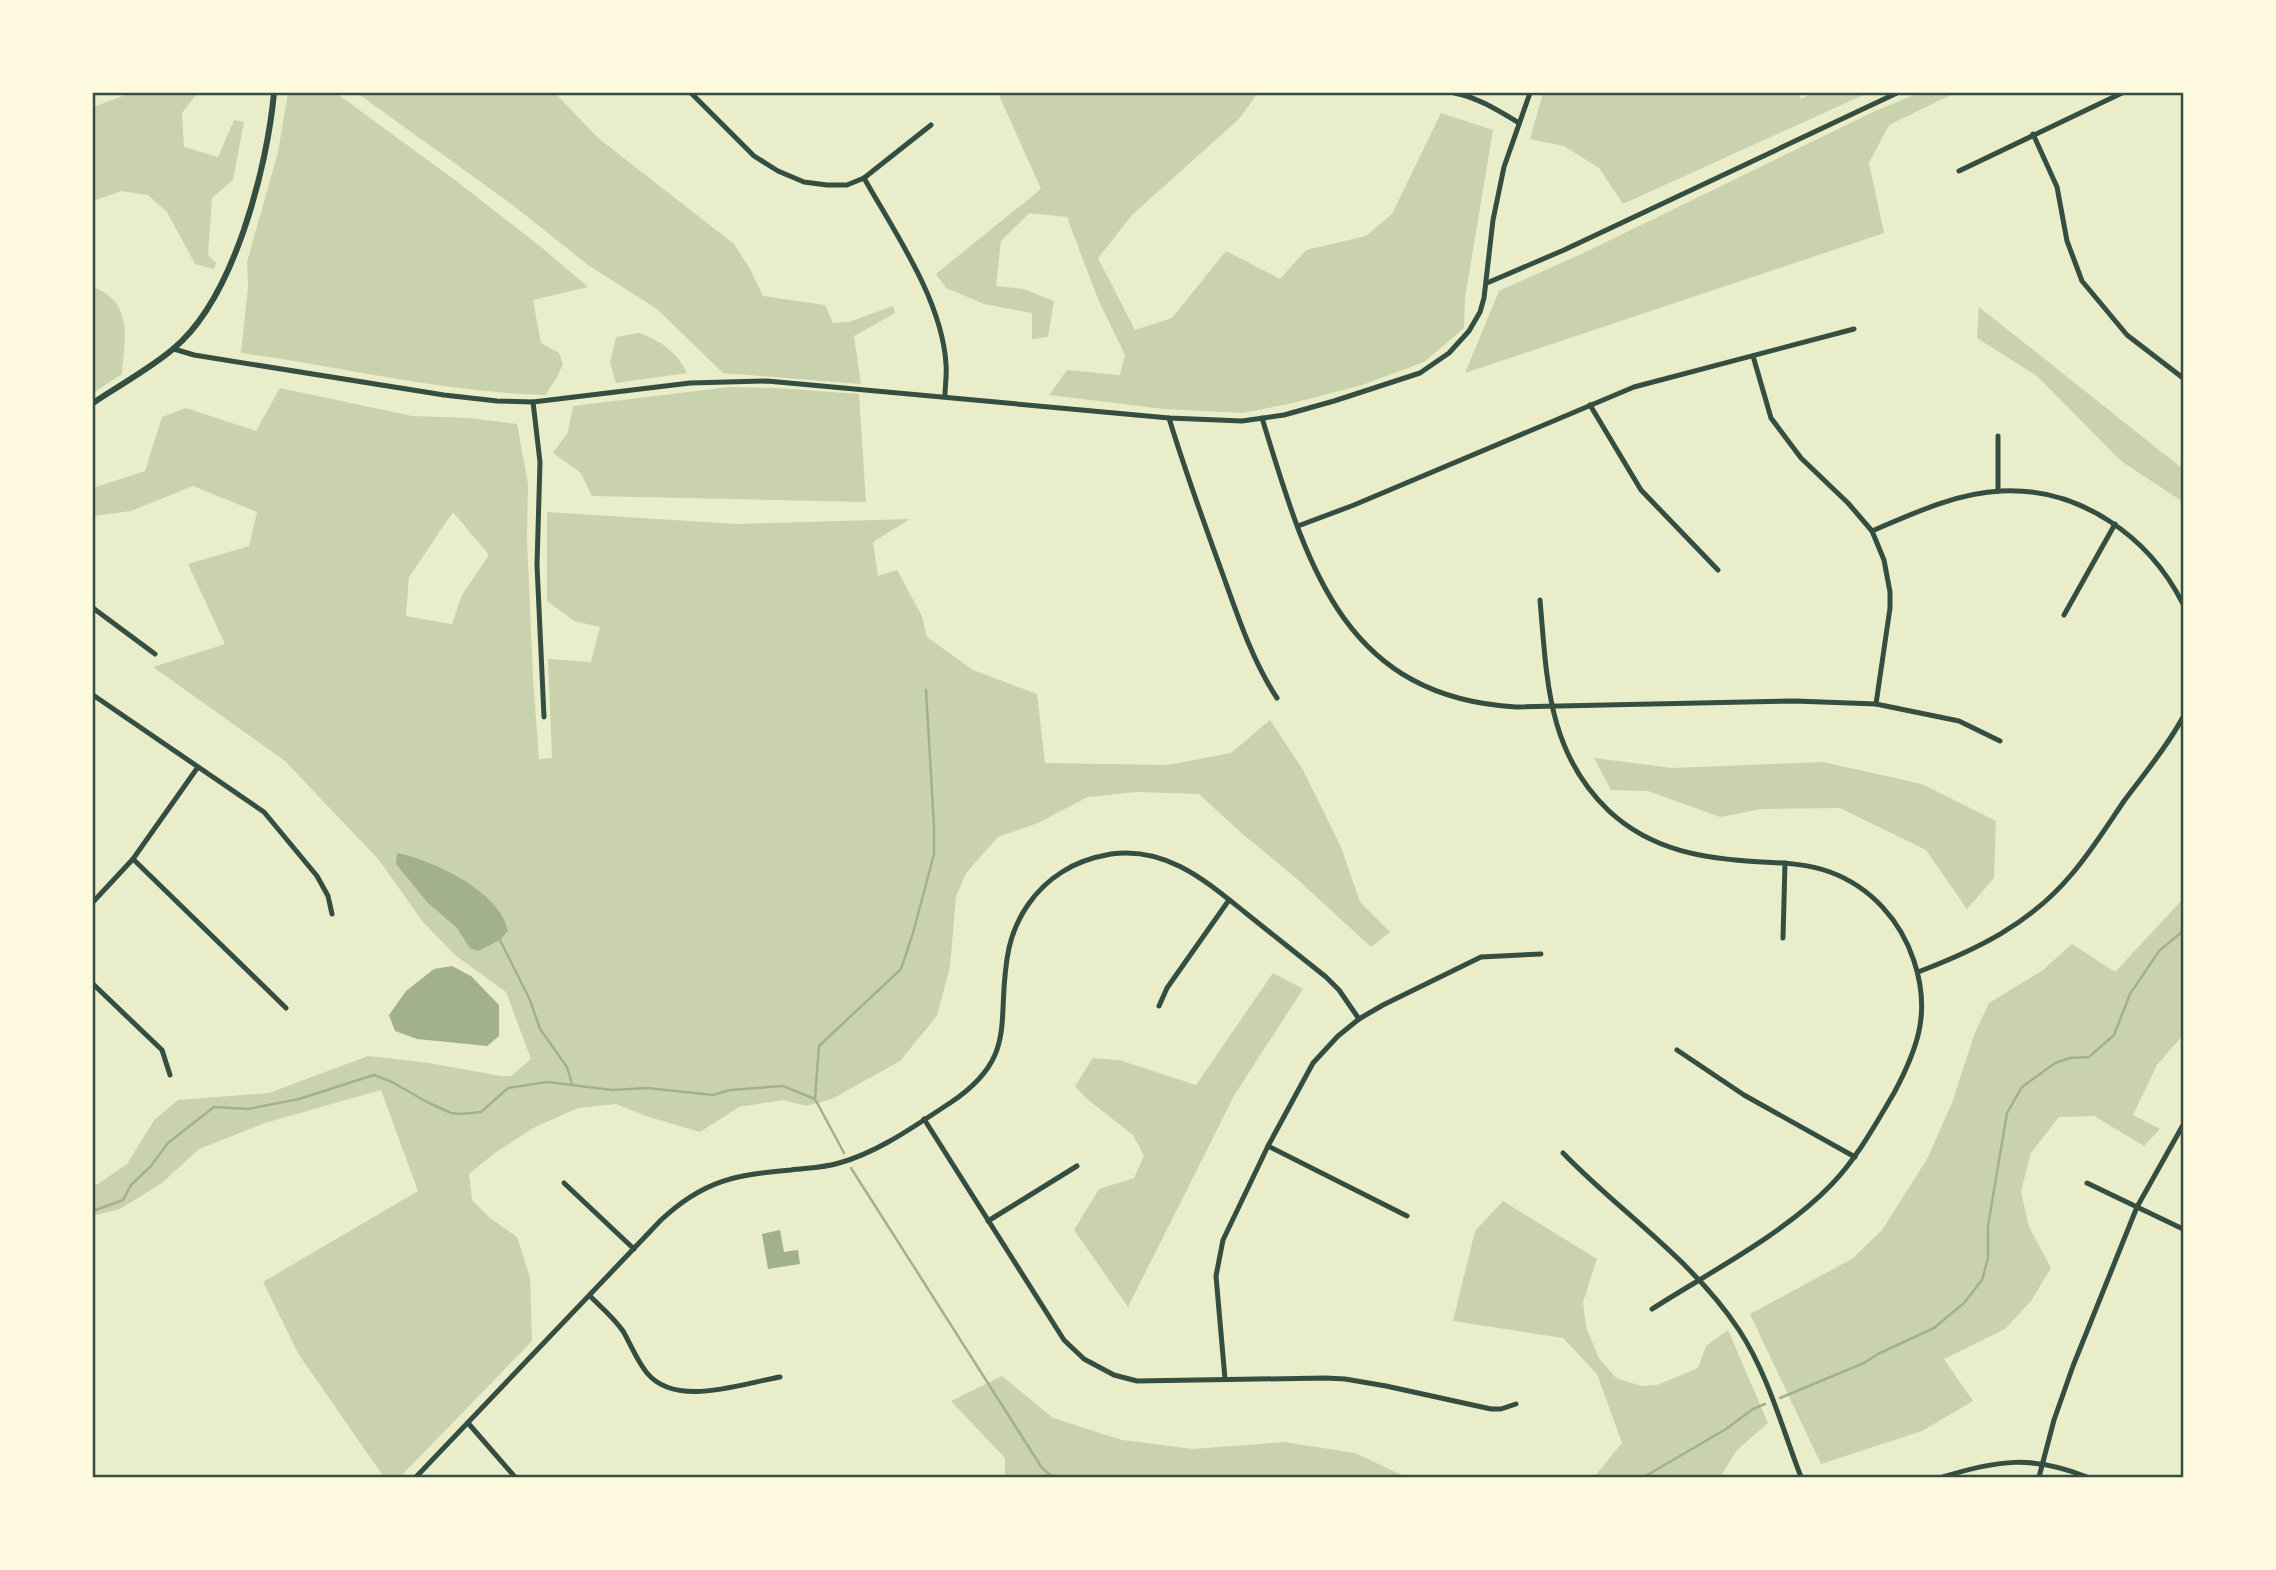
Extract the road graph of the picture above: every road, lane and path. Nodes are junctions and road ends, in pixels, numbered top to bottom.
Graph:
1 (274, 93) edge
2 (691, 93) edge
3 (1454, 93) edge
4 (1464, 93) edge
5 (1530, 93) edge
6 (1897, 93) edge
7 (2122, 93) edge
8 (1519, 122) junction
9 (931, 125) dead end
10 (2033, 134) junction
11 (1959, 171) dead end
12 (864, 178) junction
13 (1487, 282) junction
14 (1854, 329) dead end
15 (174, 349) junction
16 (1753, 356) junction
17 (2183, 378) edge
18 (944, 396) junction
19 (533, 402) junction
20 (93, 403) edge
21 (1590, 405) junction
22 (1169, 418) junction
23 (1262, 418) junction
24 (1998, 436) dead end
25 (1998, 491) junction
26 (2115, 524) junction
27 (1298, 526) junction
28 (1872, 531) junction
29 (1718, 570) dead end
30 (1540, 600) dead end
31 (2183, 604) edge
32 (93, 608) edge
33 (2064, 615) dead end
34 (155, 654) dead end
35 (96, 697) edge
36 (1277, 698) dead end
37 (1876, 704) junction
38 (1552, 706) junction
39 (93, 708) edge
40 (544, 717) dead end
41 (2183, 717) edge
42 (2000, 741) dead end
43 (198, 767) junction
44 (133, 859) junction
45 (1785, 863) junction
46 (1229, 900) junction
47 (93, 902) edge
48 (332, 914) dead end
49 (1783, 939) dead end
50 (1541, 954) dead end
51 (1918, 972) junction
52 (93, 984) edge
53 (1159, 1006) dead end
54 (286, 1008) dead end
55 (1359, 1019) junction
56 (1677, 1050) dead end
57 (170, 1075) dead end
58 (924, 1119) junction
59 (2183, 1125) edge
60 (1268, 1146) junction
61 (1563, 1153) dead end
62 (1855, 1157) junction
63 (1077, 1166) dead end
64 (564, 1183) dead end
65 (2087, 1183) dead end
66 (2137, 1207) junction
67 (1407, 1216) dead end
68 (988, 1221) junction
69 (2183, 1229) edge
70 (634, 1250) junction
71 (1698, 1280) junction
72 (590, 1296) junction
73 (1652, 1309) dead end
74 (780, 1377) dead end
75 (1225, 1379) junction
76 (1516, 1404) dead end
77 (468, 1423) junction
78 (2043, 1463) junction
79 (416, 1477) edge
80 (515, 1477) edge
81 (1801, 1477) edge
82 (1943, 1477) edge
83 (2039, 1477) edge
84 (2087, 1477) edge

1 - 15 street
2 - 12 street
3 - 4 street
4 - 8 street
5 - 8 street
6 - 13 street
7 - 10 street
8 - 13 street
9 - 12 street
10 - 11 street
10 - 17 street
12 - 18 street
13 - 23 street
14 - 16 street
15 - 19 street
15 - 20 street
16 - 21 street
16 - 28 street
18 - 19 street
18 - 22 street
19 - 40 street
21 - 27 street
21 - 29 street
22 - 23 street
22 - 36 street
23 - 27 street
24 - 25 street
25 - 26 street
25 - 28 street
26 - 31 street
26 - 33 street
27 - 38 street
28 - 37 street
30 - 38 street
32 - 34 street
35 - 39 street
35 - 43 street
37 - 38 street
37 - 42 street
38 - 45 street
41 - 51 street
43 - 44 street
43 - 48 street
44 - 47 street
44 - 54 street
45 - 49 street
45 - 51 street
46 - 53 street
46 - 55 street
46 - 58 street
50 - 55 street
51 - 62 street
52 - 57 street
55 - 60 street
56 - 62 street
58 - 68 street
58 - 70 street
59 - 66 street
60 - 67 street
60 - 75 street
61 - 71 street
62 - 71 street
63 - 68 street
64 - 70 street
65 - 66 street
66 - 69 street
66 - 78 street
68 - 75 street
70 - 72 street
71 - 73 street
71 - 81 street
72 - 74 street
72 - 77 street
75 - 76 street
77 - 79 street
77 - 80 street
78 - 82 street
78 - 83 street
78 - 84 street

